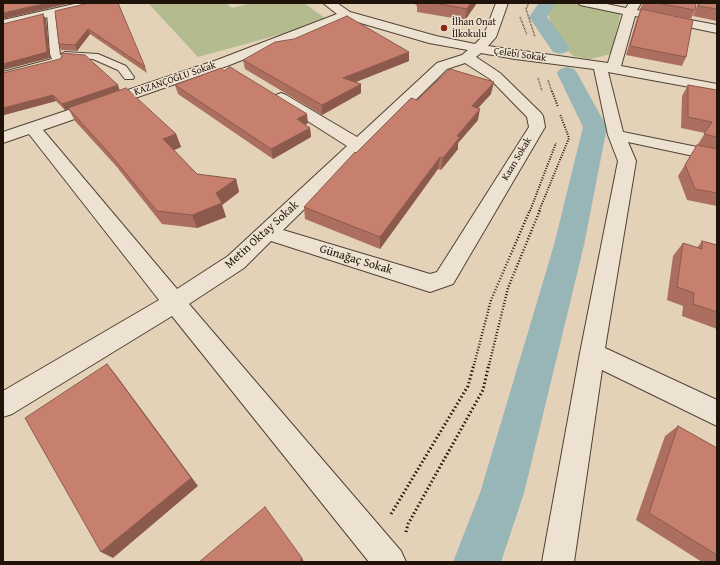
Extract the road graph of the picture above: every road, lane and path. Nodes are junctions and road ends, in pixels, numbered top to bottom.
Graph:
1 (94, 3) edge
2 (329, 3) edge
3 (502, 3) edge
4 (529, 3) edge
5 (584, 3) edge
6 (633, 8) edge
7 (51, 13) junction
8 (346, 15) junction
9 (520, 16) dead end
10 (3, 24) edge
11 (717, 29) edge
12 (472, 53) junction
13 (55, 54) junction
14 (537, 58) junction
15 (606, 68) junction
16 (3, 75) edge
17 (129, 77) dead end
18 (717, 88) edge
19 (268, 90) edge
20 (544, 95) dead end
21 (32, 127) junction
22 (616, 135) junction
23 (3, 138) edge
24 (558, 138) dead end
25 (359, 146) junction
26 (717, 156) edge
27 (268, 232) junction
28 (445, 278) joint
29 (175, 302) junction
30 (592, 353) junction
31 (3, 405) edge
32 (717, 413) edge
33 (392, 550) edge
34 (558, 562) edge

1 - 7 street
2 - 8 street, Çelebi Sokak
3 - 12 street
4 - 14 path
5 - 6 street
6 - 11 street
6 - 15 street
7 - 10 street
7 - 13 lane
8 - 12 street, Çelebi Sokak
8 - 21 street, KAZANÇOĞLU Sokak
9 - 14 path
12 - 14 street, Çelebi Sokak
12 - 25 street, Metin Oktay Sokak
12 - 28 street, Kaan Sokak
13 - 16 lane
13 - 17 lane
14 - 15 street, Çelebi Sokak
14 - 20 path
14 - 33 path
15 - 18 street, Çelebi Sokak
15 - 22 street
19 - 25 street
21 - 23 street, KAZANÇOĞLU Sokak
21 - 29 street
22 - 26 street
22 - 30 street
24 - 33 path
25 - 27 street, Metin Oktay Sokak
27 - 28 street, Günağaç Sokak
27 - 29 street, Metin Oktay Sokak
29 - 31 street, Metin Oktay Sokak
29 - 33 street
30 - 32 street
30 - 34 street

